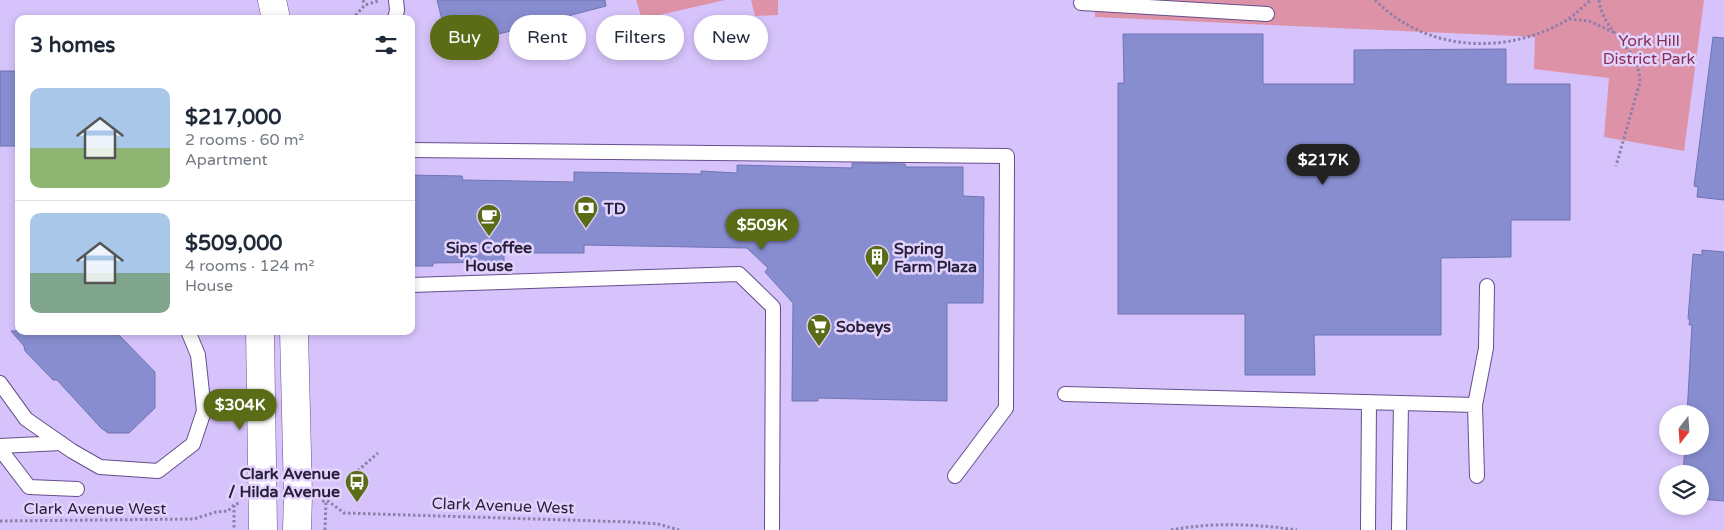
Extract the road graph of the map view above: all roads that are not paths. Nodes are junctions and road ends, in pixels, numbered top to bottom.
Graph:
1 (272, 0) edge
2 (396, 0) edge
3 (1082, 3) dead end
4 (1267, 14) dead end
5 (275, 15) edge
6 (396, 15) edge
7 (415, 150) edge
8 (415, 285) edge
9 (1487, 286) dead end
10 (190, 335) edge
11 (260, 335) edge
12 (294, 335) edge
13 (0, 383) edge
14 (1065, 394) dead end
15 (1369, 402) junction
16 (1400, 403) junction
17 (1475, 405) junction
18 (60, 443) junction
19 (0, 447) edge
20 (955, 476) dead end
21 (1477, 476) dead end
22 (77, 489) dead end
23 (263, 530) edge
24 (297, 530) edge
25 (772, 530) edge
26 (1368, 530) edge
27 (1399, 530) edge

1 - 5 street
2 - 6 lane
3 - 4 lane
7 - 20 lane
8 - 25 lane
9 - 17 lane
10 - 18 lane
11 - 23 street
12 - 24 street
13 - 18 lane
14 - 15 lane
15 - 16 lane
15 - 26 lane
16 - 17 lane
16 - 27 lane
17 - 21 lane
18 - 19 lane
19 - 22 lane

